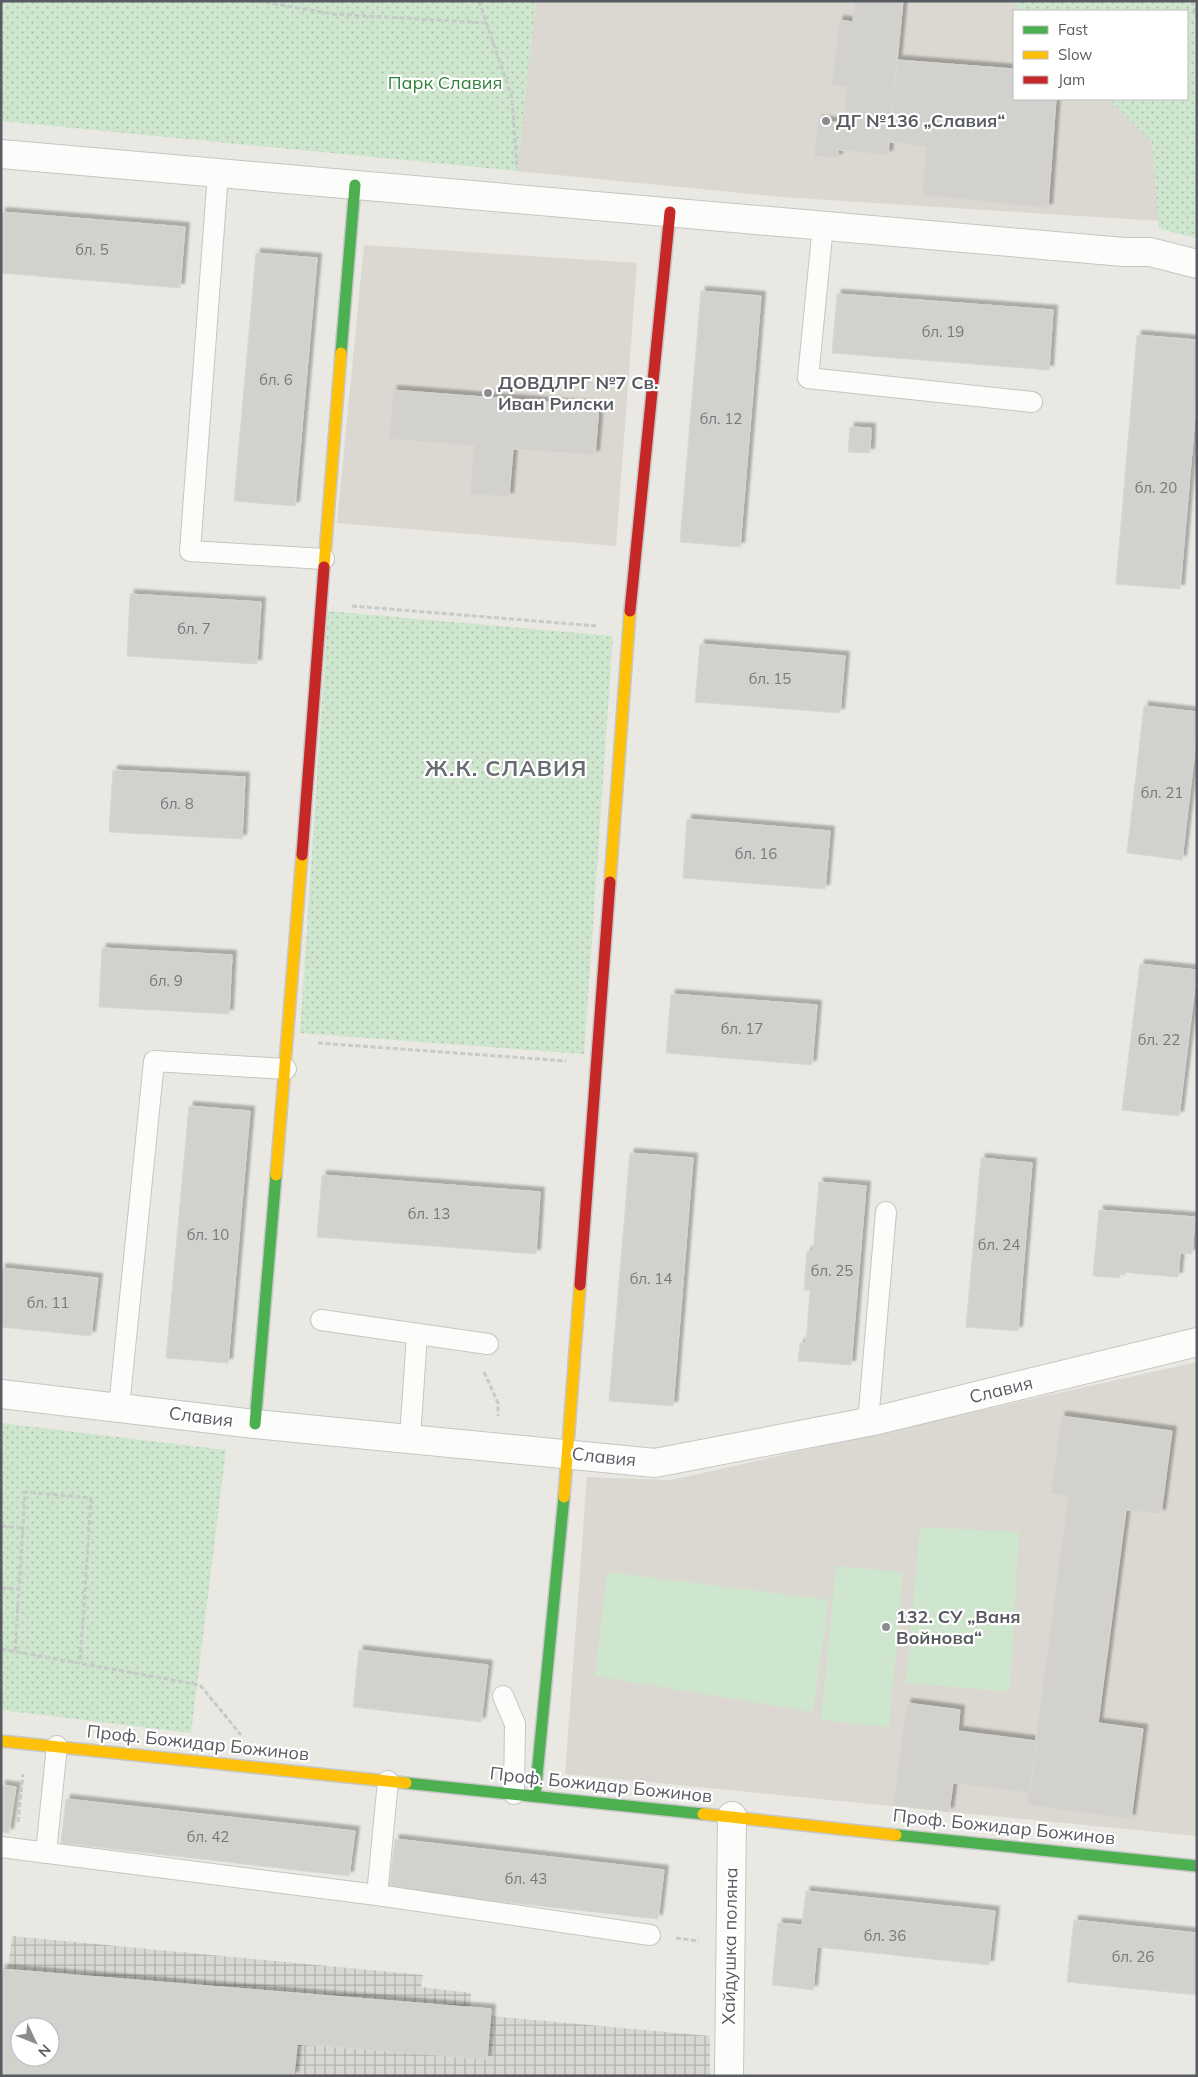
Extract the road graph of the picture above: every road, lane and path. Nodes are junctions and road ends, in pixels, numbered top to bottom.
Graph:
1 (258, 1) edge
2 (479, 1) edge
3 (1192, 1) edge
4 (1197, 19) edge
5 (487, 23) junction
6 (1, 154) edge
7 (218, 173) junction
8 (355, 185) junction
9 (519, 199) junction
10 (670, 212) junction
11 (823, 225) junction
12 (1197, 264) edge
13 (1032, 402) dead end
14 (324, 559) junction
15 (320, 604) junction
16 (628, 628) junction
17 (288, 1041) junction
18 (596, 1063) junction
19 (286, 1069) junction
20 (886, 1212) dead end
21 (321, 1320) dead end
22 (418, 1334) junction
23 (1197, 1342) edge
24 (480, 1343) joint
25 (1, 1394) edge
26 (119, 1407) junction
27 (868, 1422) junction
28 (255, 1424) junction
29 (410, 1438) junction
30 (509, 1447) junction
31 (568, 1453) junction
32 (1, 1526) edge
33 (22, 1528) junction
34 (1, 1588) edge
35 (18, 1589) junction
36 (1, 1649) edge
37 (14, 1651) junction
38 (80, 1663) junction
39 (503, 1696) dead end
40 (1, 1741) edge
41 (26, 1743) junction
42 (57, 1746) junction
43 (268, 1768) junction
44 (388, 1781) junction
45 (514, 1794) junction
46 (535, 1796) junction
47 (732, 1816) junction
48 (18, 1827) dead end
49 (1, 1847) edge
50 (46, 1853) junction
51 (1197, 1866) edge
52 (377, 1895) junction
53 (650, 1935) joint
54 (730, 1945) junction
55 (729, 2076) edge

1 - 5 path
2 - 5 path
3 - 4 path
5 - 9 path
6 - 7 street
7 - 8 street
7 - 14 lane
8 - 9 street
8 - 14 street
9 - 10 street
10 - 11 street
10 - 16 street
11 - 12 street
11 - 13 lane
14 - 15 street
15 - 16 path
15 - 17 street
16 - 18 street
17 - 18 path
17 - 19 street
18 - 31 street
19 - 26 lane
19 - 28 street
20 - 27 lane
21 - 22 lane
22 - 24 lane
22 - 29 lane
23 - 27 street, Славия
24 - 30 path
25 - 26 street, Славия
26 - 28 street, Славия
27 - 31 street, Славия
28 - 29 street, Славия
29 - 30 street, Славия
30 - 31 street, Славия
31 - 46 street
32 - 33 path
33 - 35 path
33 - 38 path
34 - 35 path
35 - 37 path
36 - 37 path
37 - 38 path
38 - 43 path
39 - 45 lane
40 - 41 street, Проф. Божидар Божинов
41 - 42 street, Проф. Божидар Божинов
41 - 48 path
42 - 43 street, Проф. Божидар Божинов
42 - 50 lane
43 - 44 street, Проф. Божидар Божинов
44 - 45 street, Проф. Божидар Божинов
44 - 52 lane
45 - 46 street, Проф. Божидар Божинов
46 - 47 street, Проф. Божидар Божинов
47 - 51 street, Проф. Божидар Божинов
47 - 54 street, Хайдушка поляна
49 - 50 lane
50 - 52 lane
52 - 53 lane
53 - 54 path
54 - 55 street, Хайдушка поляна

